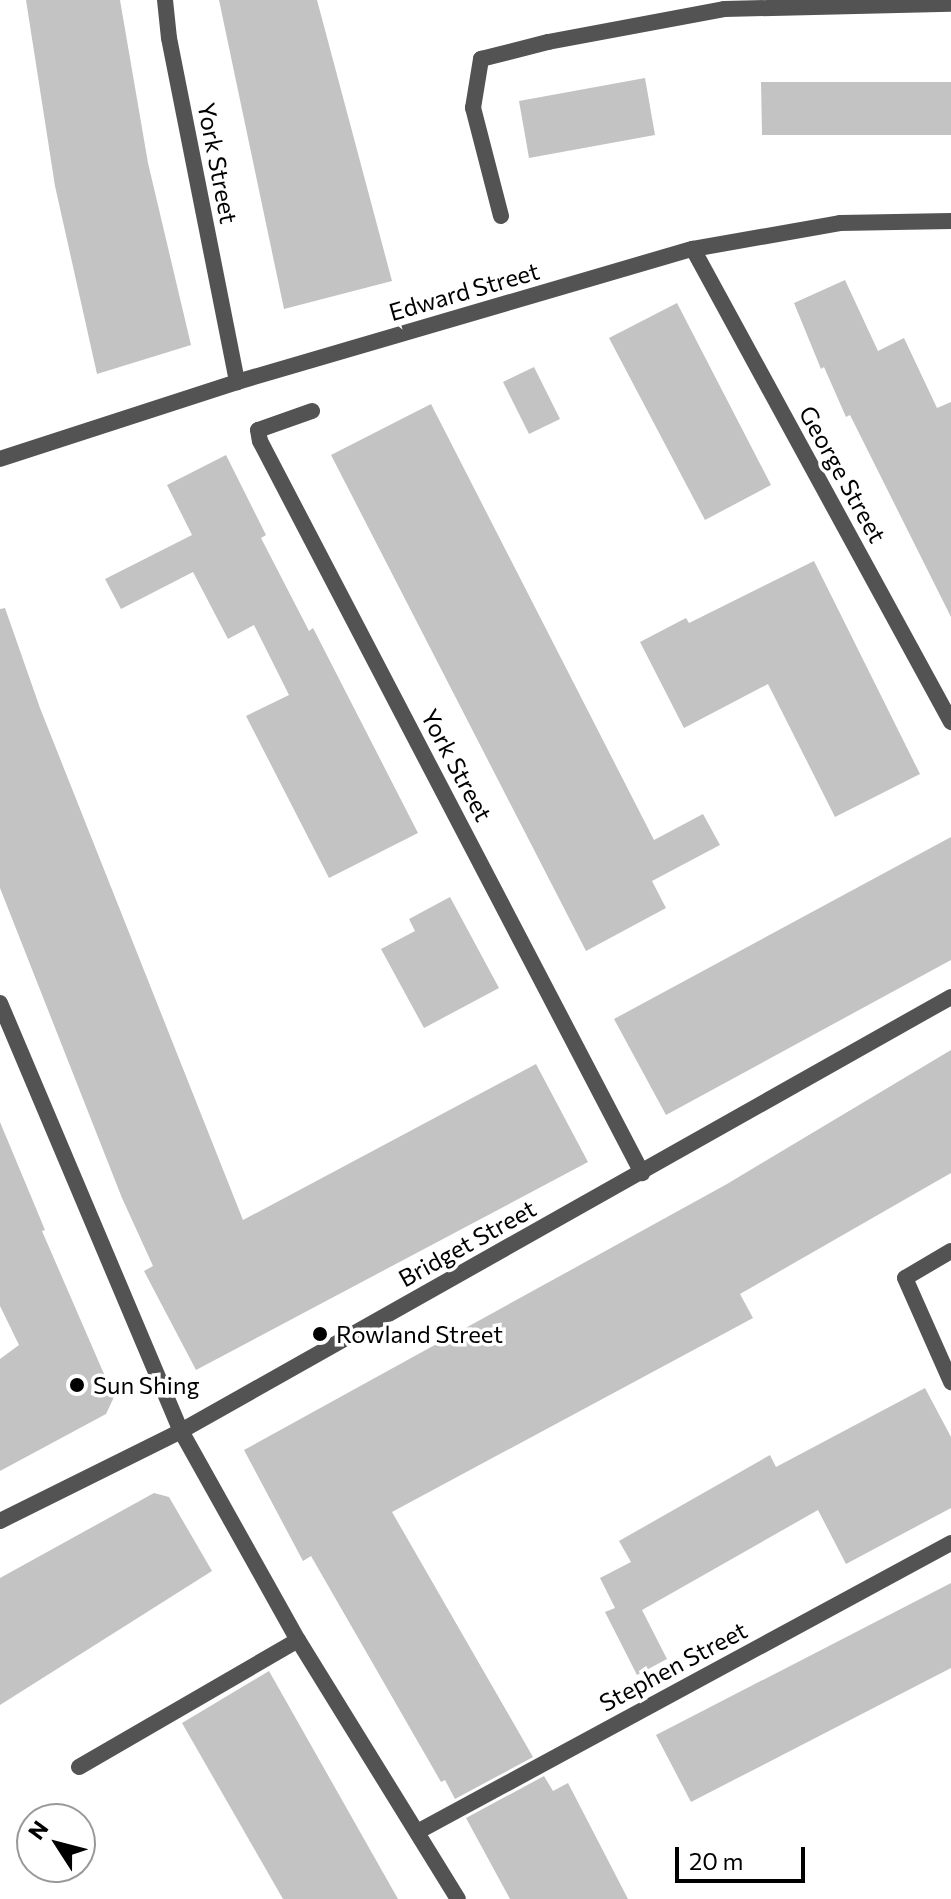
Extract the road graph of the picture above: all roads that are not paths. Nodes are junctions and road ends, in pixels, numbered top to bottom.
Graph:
1 (165, 0) edge
2 (951, 4) edge
3 (689, 7) edge
4 (501, 216) dead end
5 (951, 221) edge
6 (693, 249) junction
7 (237, 382) junction
8 (312, 411) dead end
9 (0, 459) edge
10 (951, 722) edge
11 (951, 997) edge
12 (0, 1003) edge
13 (642, 1173) junction
14 (951, 1251) edge
15 (951, 1382) edge
16 (181, 1431) junction
17 (0, 1521) edge
18 (951, 1543) edge
19 (298, 1640) junction
20 (79, 1767) dead end
21 (419, 1831) junction
22 (458, 1899) edge

1 - 7 street, York Street
2 - 3 street
3 - 4 street
5 - 6 street, Edward Street
6 - 7 street, Edward Street
6 - 10 street, George Street
7 - 9 street, Edward Street
8 - 13 street, York Street
11 - 13 street, Bridget Street
12 - 16 street
13 - 16 street, Bridget Street
14 - 15 street
16 - 17 street, Bridget Street
16 - 19 street
18 - 21 street, Stephen Street
19 - 20 street
19 - 21 street
21 - 22 street

